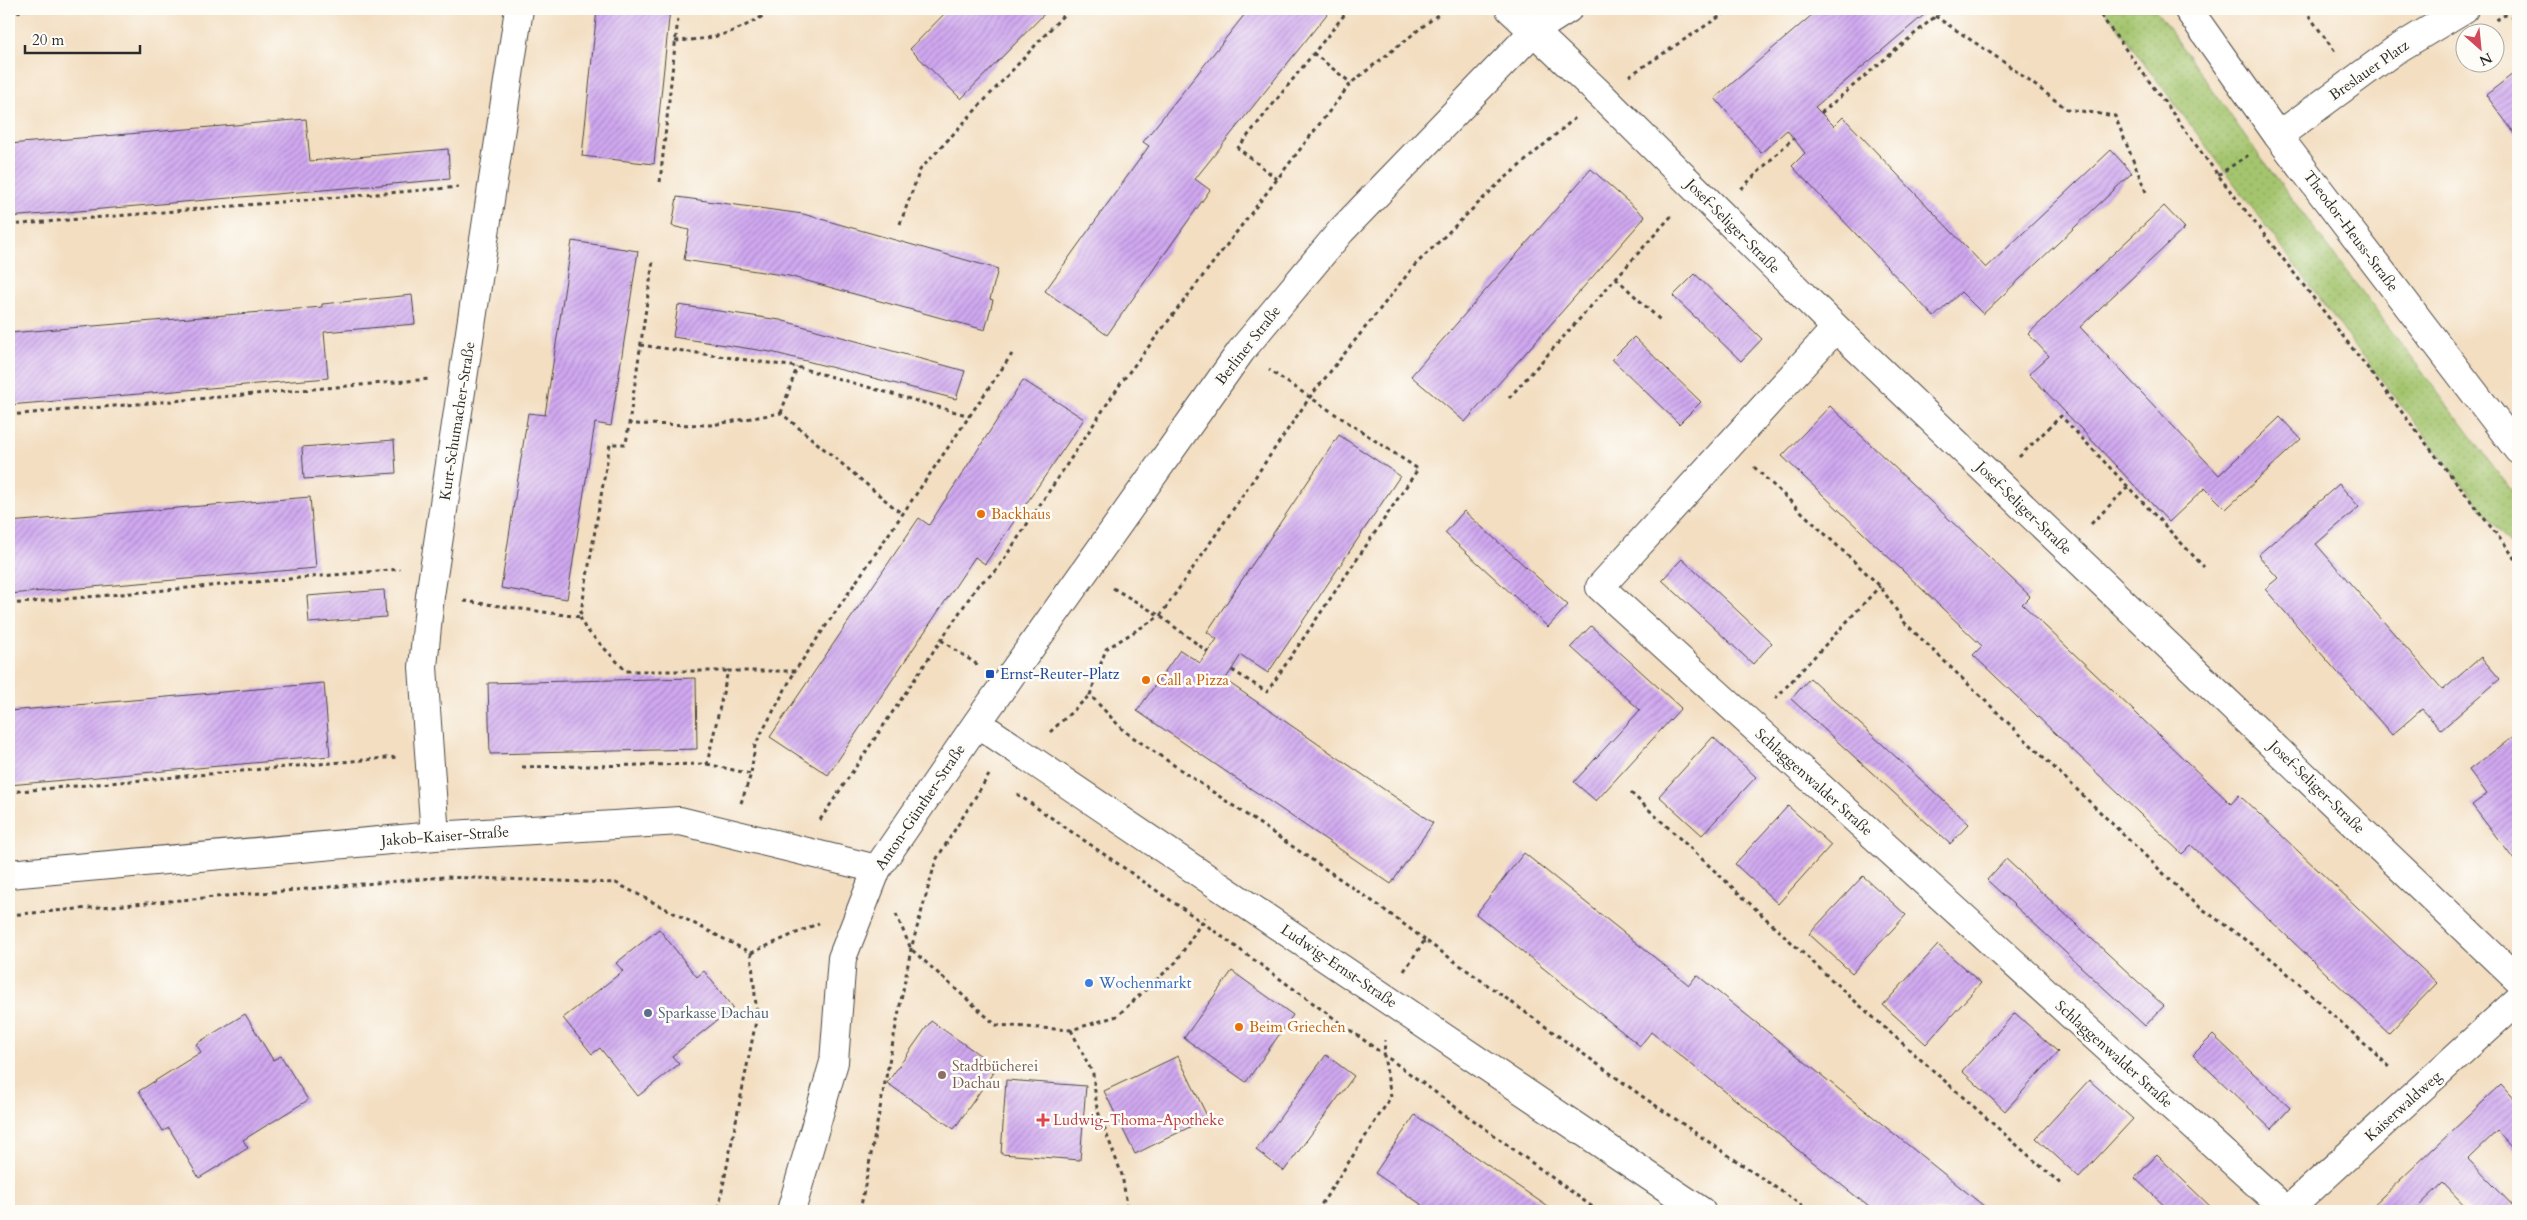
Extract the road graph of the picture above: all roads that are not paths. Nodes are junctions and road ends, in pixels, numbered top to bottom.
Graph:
1 (519, 9) edge
2 (1510, 9) edge
3 (1568, 9) edge
4 (2188, 9) edge
5 (2464, 9) edge
6 (1535, 30) junction
7 (2278, 136) junction
8 (1836, 328) junction
9 (2518, 450) edge
10 (976, 723) junction
11 (435, 836) junction
12 (877, 869) junction
13 (9, 874) edge
14 (2518, 980) edge
15 (2518, 1000) edge
16 (791, 1211) edge
17 (1701, 1211) edge
18 (2287, 1211) edge

1 - 11 street, Kurt-Schumacher-Straße
2 - 6 street, Josef-Seliger-Straße
3 - 6 street, Berliner Straße
4 - 7 street, Theodor-Heuss-Straße
5 - 7 street, Breslauer Platz
6 - 8 street, Josef-Seliger-Straße
6 - 10 street, Berliner Straße
7 - 9 street, Theodor-Heuss-Straße
8 - 14 street, Josef-Seliger-Straße
8 - 18 street, Schlaggenwalder Straße
10 - 12 street, Anton-Günther-Straße
10 - 17 street, Ludwig-Ernst-Straße
11 - 12 street, Jakob-Kaiser-Straße
11 - 13 street, Jakob-Kaiser-Straße
12 - 16 street, Anton-Günther-Straße
15 - 18 street, Kaiserwaldweg

